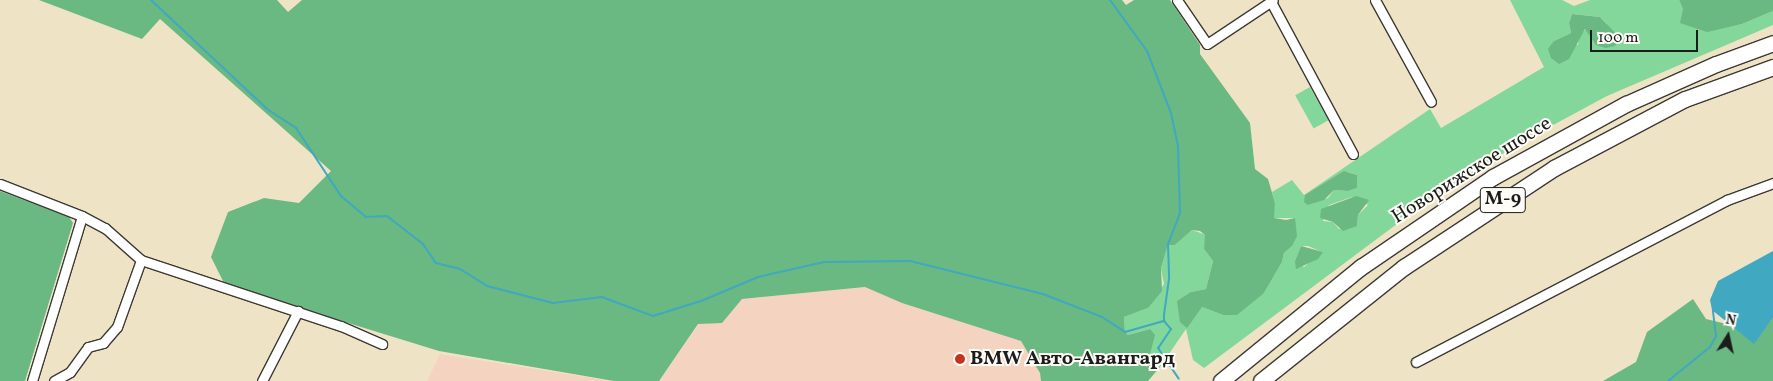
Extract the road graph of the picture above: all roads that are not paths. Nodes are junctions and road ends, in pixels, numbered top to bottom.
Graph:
1 (1178, 0) edge
2 (1375, 0) edge
3 (1271, 1) edge
4 (1773, 43) edge
5 (1773, 67) edge
6 (1431, 102) dead end
7 (1353, 154) dead end
8 (1773, 183) edge
9 (0, 184) edge
10 (82, 216) junction
11 (141, 260) junction
12 (298, 312) junction
13 (382, 344) dead end
14 (1416, 362) dead end
15 (32, 381) edge
16 (54, 381) edge
17 (262, 381) edge
18 (1221, 381) edge
19 (1261, 381) edge

1 - 3 street
2 - 6 street
3 - 7 street
4 - 18 highway, Новорижское шоссе / М-9
5 - 19 highway, Новорижское шоссе / М-9
8 - 14 street
9 - 10 street
10 - 11 street
10 - 15 street
11 - 12 street
11 - 16 street
12 - 13 street
12 - 17 street

